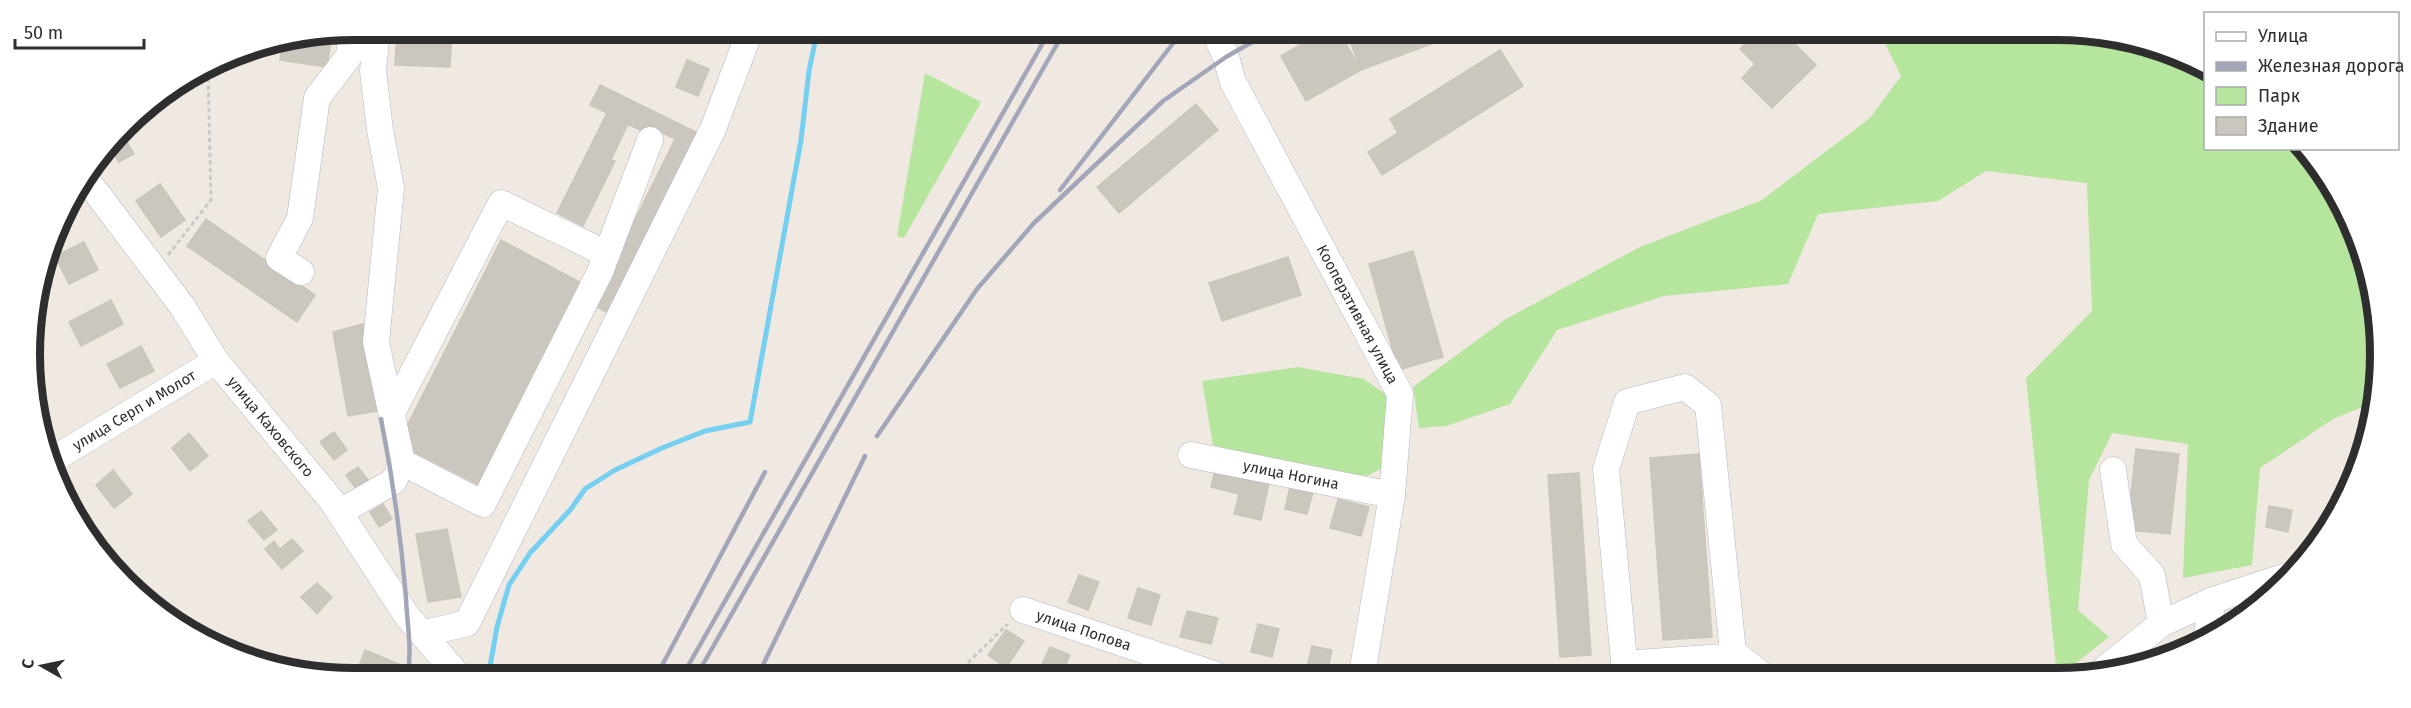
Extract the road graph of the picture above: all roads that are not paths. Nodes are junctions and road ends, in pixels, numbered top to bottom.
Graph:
1 (351, 40) edge
2 (376, 40) edge
3 (747, 40) edge
4 (1218, 40) edge
5 (650, 140) dead end
6 (90, 184) edge
7 (607, 254) junction
8 (301, 272) dead end
9 (216, 361) junction
10 (393, 413) junction
11 (1191, 455) dead end
12 (58, 457) edge
13 (402, 462) junction
14 (2113, 470) dead end
15 (1392, 495) junction
16 (340, 512) junction
17 (2275, 580) edge
18 (2213, 600) junction
19 (1023, 610) road end
20 (2161, 624) junction
21 (2208, 628) edge
22 (422, 634) junction
23 (1737, 656) junction
24 (2113, 662) edge
25 (452, 668) edge
26 (1196, 668) edge
27 (1363, 668) edge
28 (1623, 668) edge
29 (1632, 668) edge
30 (1753, 668) edge

1 - 8 street
2 - 10 street
3 - 22 street
4 - 15 street, Кооперативная улица
5 - 7 street
6 - 9 street, улица Каховского
7 - 10 street
7 - 13 street
9 - 12 street, улица Серп и Молот
9 - 16 street, улица Каховского
10 - 13 street
11 - 15 street, улица Ногина
13 - 16 street
14 - 20 street
15 - 27 street, Кооперативная улица
16 - 22 street, улица Каховского
17 - 18 street
18 - 20 street
18 - 21 street
19 - 26 street, улица Попова
20 - 24 street
22 - 25 street, улица Каховского
23 - 28 street
23 - 29 street
23 - 30 street

